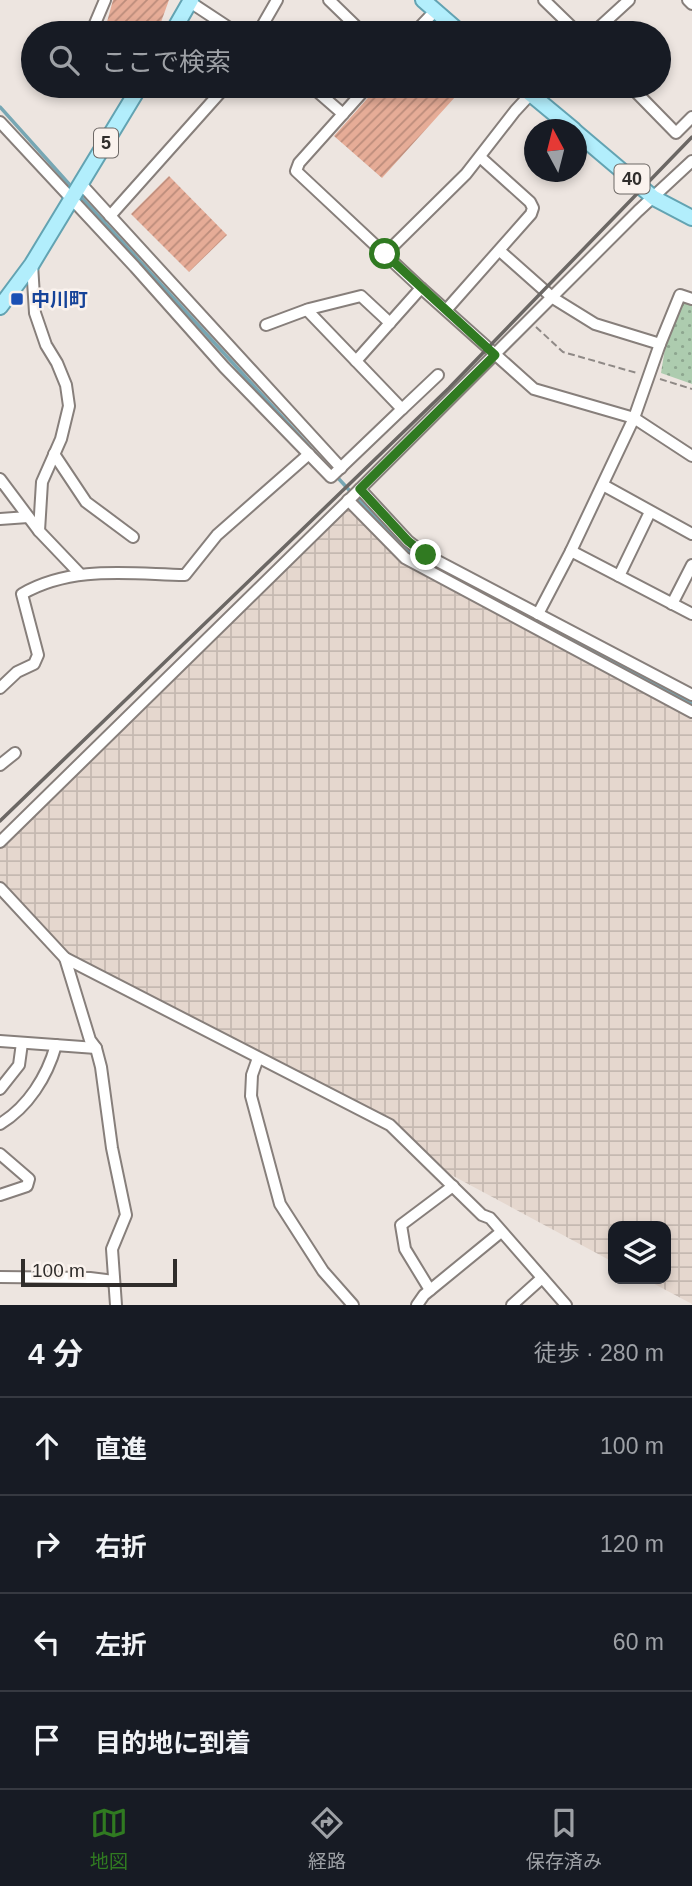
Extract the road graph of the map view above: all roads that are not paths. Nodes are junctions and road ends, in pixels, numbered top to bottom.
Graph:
1 (105, 0) edge
2 (277, 0) edge
3 (329, 0) edge
4 (423, 0) edge
5 (544, 0) edge
6 (629, 0) edge
7 (688, 0) edge
8 (191, 1) edge
9 (692, 4) edge
10 (435, 10) junction
11 (96, 21) edge
12 (179, 21) edge
13 (220, 21) edge
14 (265, 21) edge
15 (351, 21) edge
16 (425, 21) edge
17 (447, 21) edge
18 (566, 21) edge
19 (606, 21) edge
20 (133, 98) edge
21 (215, 98) edge
22 (325, 98) edge
23 (357, 98) edge
24 (522, 98) edge
25 (540, 98) edge
26 (642, 98) edge
27 (343, 114) junction
28 (692, 117) edge
29 (562, 119) edge
30 (0, 122) edge
31 (587, 141) edge
32 (480, 157) junction
33 (692, 161) edge
34 (81, 184) junction
35 (654, 198) junction
36 (72, 200) junction
37 (110, 216) junction
38 (692, 218) edge
39 (500, 251) junction
40 (385, 254) junction
41 (32, 264) junction
42 (421, 288) junction
43 (553, 298) junction
44 (692, 299) edge
45 (0, 307) edge
46 (447, 309) junction
47 (307, 310) junction
48 (390, 323) junction
49 (266, 325) dead end
50 (660, 344) junction
51 (495, 355) junction
52 (356, 360) junction
53 (438, 375) dead end
54 (402, 409) junction
55 (634, 418) junction
56 (54, 454) junction
57 (309, 454) junction
58 (692, 456) edge
59 (341, 468) junction
60 (0, 479) edge
61 (603, 485) junction
62 (360, 489) junction
63 (348, 500) junction
64 (650, 512) junction
65 (28, 517) junction
66 (0, 519) edge
67 (39, 531) junction
68 (692, 534) edge
69 (133, 537) dead end
70 (571, 551) junction
71 (692, 565) edge
72 (80, 573) junction
73 (619, 576) junction
74 (672, 604) junction
75 (538, 614) junction
76 (692, 614) edge
77 (0, 688) edge
78 (692, 695) edge
79 (692, 712) edge
80 (15, 753) dead end
81 (0, 765) edge
82 (0, 842) edge
83 (0, 888) edge
84 (65, 958) junction
85 (0, 1041) edge
86 (22, 1043) junction
87 (56, 1045) junction
88 (96, 1048) junction
89 (258, 1058) junction
90 (0, 1089) edge
91 (0, 1124) edge
92 (0, 1154) edge
93 (453, 1186) junction
94 (0, 1195) edge
95 (501, 1232) junction
96 (0, 1277) edge
97 (542, 1278) junction
98 (114, 1282) junction
99 (430, 1290) junction
100 (116, 1305) edge
101 (353, 1305) edge
102 (417, 1305) edge
103 (512, 1305) edge
104 (566, 1305) edge

1 - 11 street
2 - 14 street
3 - 15 street
4 - 10 main road
5 - 18 street
6 - 19 street
7 - 9 street
8 - 12 main road
8 - 13 street
10 - 16 street
10 - 17 main road
20 - 34 main road, 5
21 - 37 street
22 - 27 street
23 - 27 street
24 - 32 street
25 - 29 main road, 40
26 - 28 street
27 - 40 street
30 - 36 street
31 - 35 main road, 40
32 - 39 street
32 - 40 street
33 - 35 street
34 - 36 main road, 5
34 - 37 street
35 - 38 main road, 40
35 - 43 street
36 - 41 main road, 5
36 - 57 street
37 - 59 street
39 - 43 street
39 - 46 street
40 - 42 street
41 - 45 main road, 5
41 - 56 street
42 - 46 street
42 - 48 street
43 - 50 street
43 - 51 street
44 - 50 street
46 - 51 street
47 - 48 street
47 - 49 street
47 - 52 street
48 - 52 street
50 - 55 street
51 - 55 street
51 - 62 street
52 - 54 street
53 - 54 street
54 - 59 street
55 - 58 street
55 - 61 street
56 - 67 street
56 - 69 street
57 - 59 street
57 - 72 street
60 - 65 street
61 - 64 street
61 - 70 street
62 - 63 street
62 - 75 street
63 - 79 street
63 - 82 street
64 - 68 street
64 - 73 street
65 - 66 street
65 - 67 street
67 - 72 street
70 - 73 street
70 - 75 street
71 - 74 street
72 - 77 street
73 - 74 street
74 - 76 street
75 - 78 street
80 - 81 street
83 - 84 street
84 - 88 street
84 - 89 street
85 - 86 street
86 - 87 street
86 - 90 street
87 - 88 street
87 - 91 street
88 - 98 street
89 - 93 street
89 - 101 street
92 - 94 street
93 - 95 street
93 - 99 street
95 - 97 street
95 - 99 street
96 - 98 street
97 - 103 street
97 - 104 street
98 - 100 street
99 - 102 street

